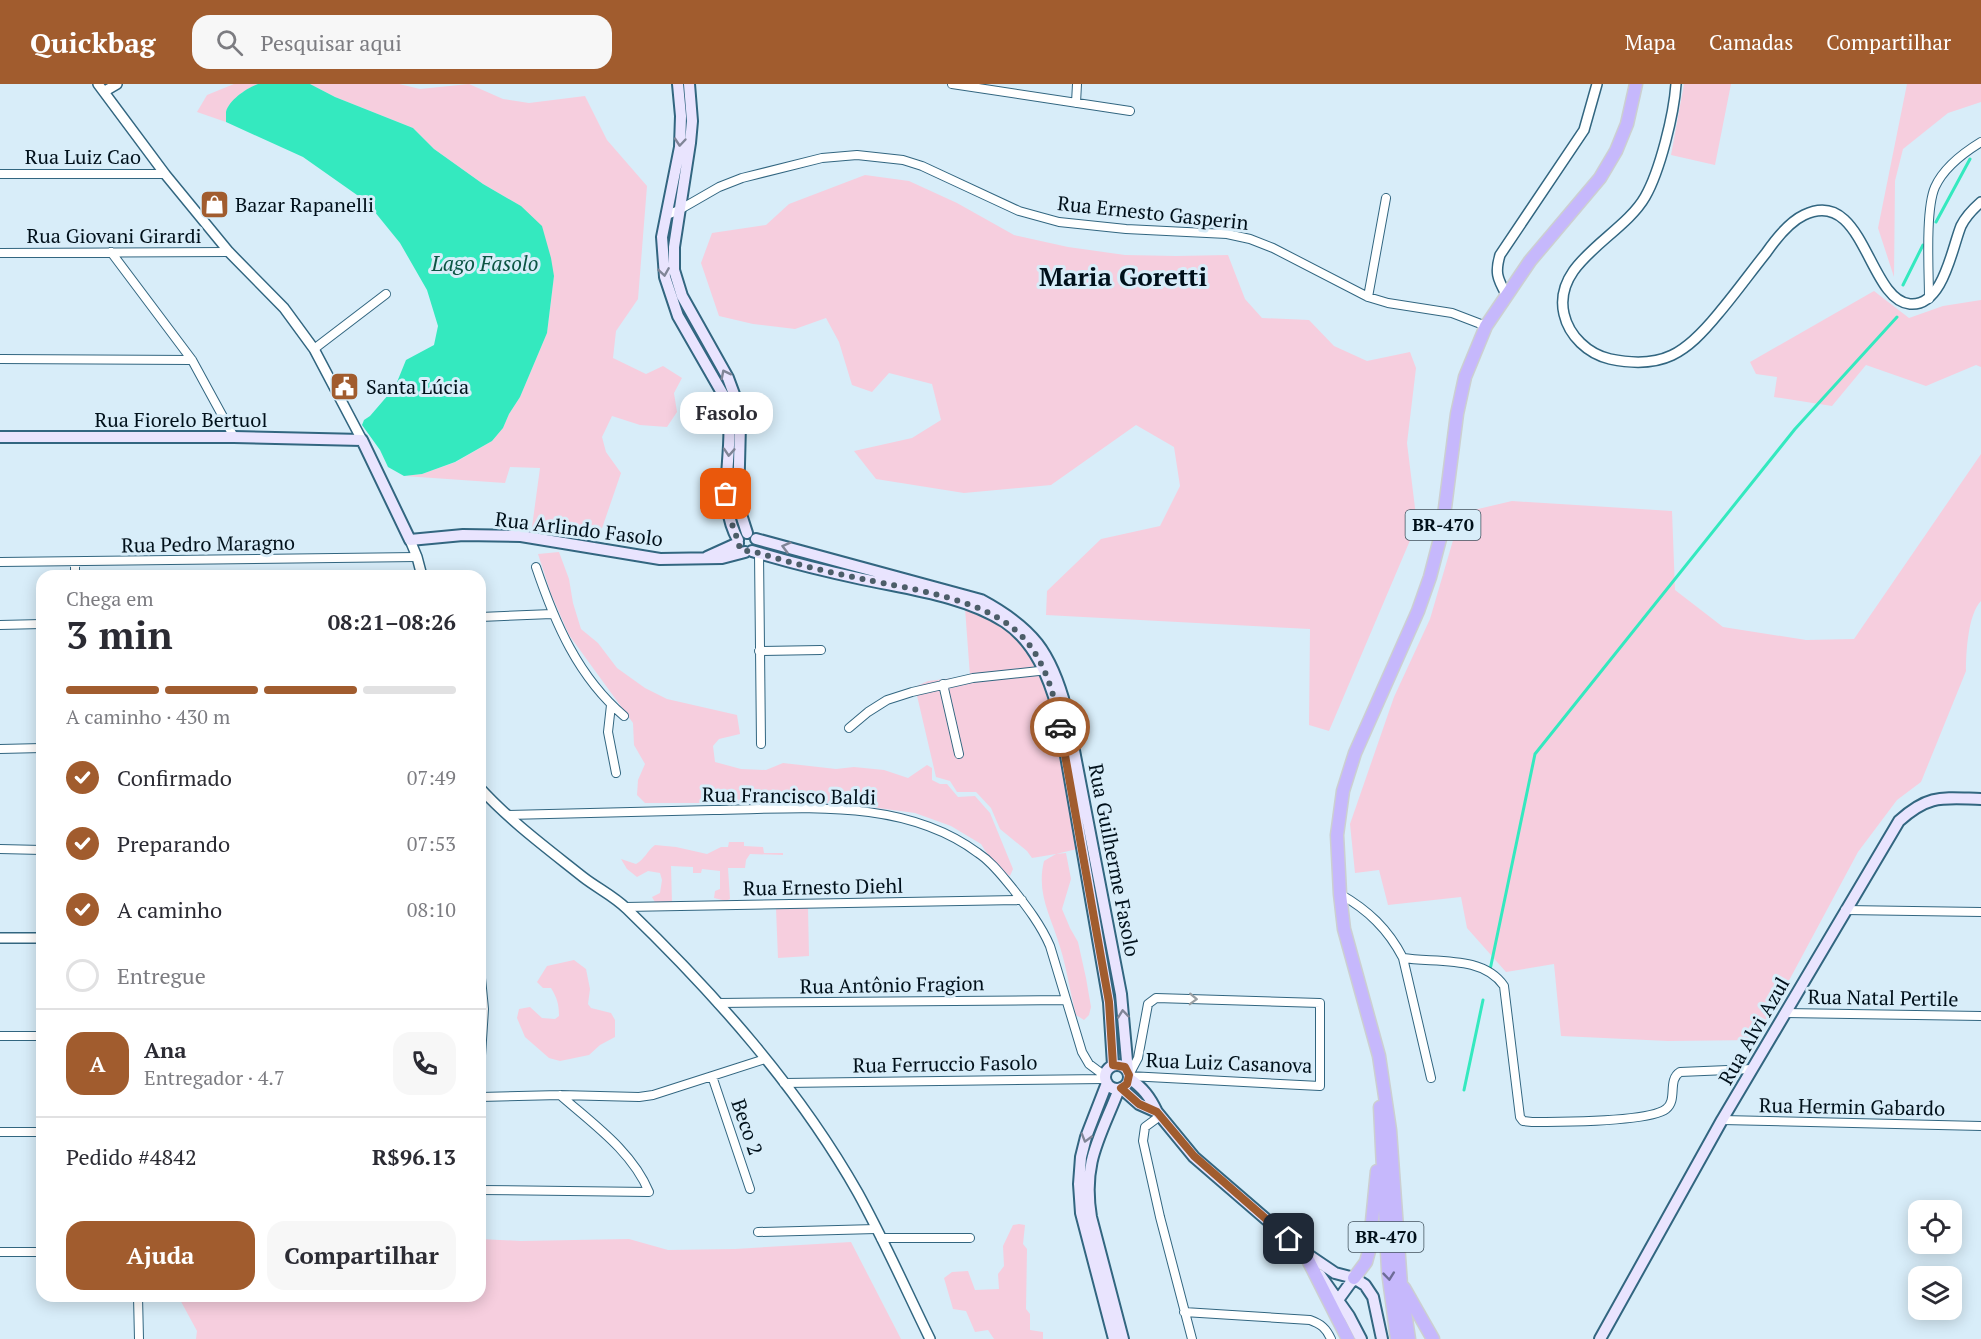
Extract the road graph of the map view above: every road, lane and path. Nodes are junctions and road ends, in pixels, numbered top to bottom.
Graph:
1 (117, 84) edge
2 (678, 84) edge
3 (689, 84) edge
4 (952, 84) edge
5 (1077, 84) edge
6 (1597, 84) edge
7 (1636, 84) edge
8 (1676, 84) edge
9 (102, 88) edge
10 (1076, 103) junction
11 (1130, 111) dead end
12 (1981, 142) edge
13 (0, 174) edge
14 (165, 174) junction
15 (1386, 198) dead end
16 (1981, 202) edge
17 (679, 210) junction
18 (667, 215) junction
19 (111, 252) junction
20 (229, 252) junction
21 (0, 253) edge
22 (387, 294) dead end
23 (1506, 294) junction
24 (1368, 297) junction
25 (1929, 299) junction
26 (1486, 326) junction
27 (314, 349) junction
28 (0, 359) edge
29 (192, 360) junction
30 (0, 437) edge
31 (234, 437) junction
32 (362, 440) junction
33 (410, 540) junction
34 (748, 544) junction
35 (417, 557) junction
36 (0, 562) edge
37 (75, 562) junction
38 (536, 567) dead end
39 (75, 570) edge
40 (420, 570) edge
41 (552, 614) junction
42 (486, 617) edge
43 (36, 624) edge
44 (0, 625) edge
45 (821, 650) dead end
46 (759, 651) junction
47 (1049, 670) junction
48 (944, 684) junction
49 (611, 705) junction
50 (624, 716) dead end
51 (849, 728) dead end
52 (761, 744) dead end
53 (36, 748) edge
54 (0, 749) edge
55 (959, 754) dead end
56 (616, 773) dead end
57 (486, 794) edge
58 (1981, 799) edge
59 (508, 814) junction
60 (0, 849) edge
61 (36, 850) edge
62 (1340, 894) junction
63 (1022, 900) junction
64 (625, 907) junction
65 (1845, 910) junction
66 (1981, 912) edge
67 (0, 938) edge
68 (36, 939) edge
69 (1403, 958) junction
70 (1065, 1000) junction
71 (718, 1003) junction
72 (1785, 1013) junction
73 (1981, 1016) edge
74 (0, 1036) edge
75 (36, 1036) edge
76 (1379, 1056) junction
77 (765, 1059) junction
78 (1113, 1065) junction
79 (1752, 1069) junction
80 (1129, 1075) junction
81 (712, 1076) junction
82 (1431, 1077) dead end
83 (1106, 1079) junction
84 (784, 1083) junction
85 (1120, 1088) junction
86 (560, 1095) junction
87 (486, 1097) edge
88 (1158, 1114) junction
89 (1722, 1120) junction
90 (1981, 1126) edge
91 (0, 1132) edge
92 (36, 1132) edge
93 (1381, 1134) junction
94 (750, 1189) dead end
95 (486, 1190) edge
96 (876, 1229) junction
97 (758, 1232) dead end
98 (881, 1238) junction
99 (970, 1238) dead end
100 (0, 1252) edge
101 (36, 1252) edge
102 (1305, 1252) junction
103 (1354, 1278) junction
104 (1401, 1285) junction
105 (138, 1302) edge
106 (1336, 1304) junction
107 (1185, 1312) junction
108 (139, 1339) edge
109 (930, 1339) edge
110 (1114, 1339) edge
111 (1123, 1339) edge
112 (1192, 1339) edge
113 (1331, 1339) edge
114 (1348, 1339) edge
115 (1362, 1339) edge
116 (1382, 1339) edge
117 (1397, 1339) edge
118 (1409, 1339) edge
119 (1433, 1339) edge
120 (1600, 1339) edge

1 - 9 street
2 -> 18 main road
3 - 17 main road
4 - 10 street
5 - 10 street
6 - 23 street
7 - 23 highway, BR-470
8 - 25 street
9 - 14 street
10 - 11 street
12 - 25 street
13 - 14 street, Rua Luiz Cao
14 - 20 street
15 - 24 street
16 - 25 street
17 - 18 street, Rua Ernesto Gasperin
17 - 24 street, Rua Ernesto Gasperin
34 -> 17 main road
18 -> 34 main road
19 - 20 street, Rua Giovani Girardi
19 - 21 street, Rua Giovani Girardi
19 - 29 street
20 - 27 street
22 - 27 street
23 - 26 highway, BR-470
24 - 26 street, Rua Ernesto Gasperin
26 - 62 highway, BR-470
27 - 32 street
28 - 29 street
29 - 31 street
30 - 31 main road, Rua Fiorelo Bertuol
31 - 32 main road, Rua Fiorelo Bertuol
32 - 33 main road
33 - 34 main road, Rua Arlindo Fasolo
33 - 35 street
34 - 46 street
34 - 47 main road, Rua Guilherme Fasolo
35 - 37 street, Rua Pedro Maragno
35 - 40 street
36 - 37 street, Rua Pedro Maragno
37 - 39 street
38 - 41 street
41 - 42 street
41 - 49 street
43 - 44 street
45 - 46 street
46 - 52 street
47 - 48 street
47 - 78 main road, Rua Guilherme Fasolo
80 -> 47 main road, Rua Guilherme Fasolo
48 - 51 street
48 - 55 street
49 - 50 street
49 - 56 street
53 - 54 street
57 - 59 street
58 - 65 main road, Rua Alvi Azul
59 - 63 street, Rua Francisco Baldi
59 - 64 street
60 - 61 street
62 - 69 street
62 - 76 highway, BR-470
63 - 64 street, Rua Ernesto Diehl
63 - 70 street, Rua Francisco Baldi
64 - 71 street
65 - 66 street
65 - 72 main road, Rua Alvi Azul
67 - 68 street
69 - 79 street
69 - 82 street
70 - 71 street, Rua Antônio Fragion
70 - 83 street, Rua Francisco Baldi
71 - 77 street
72 - 73 street, Rua Natal Pertile
72 - 79 main road, Rua Alvi Azul
74 - 75 street
76 - 93 highway, BR-470
76 - 104 highway, BR-470
77 - 81 street
77 - 84 street
78 - 80 main road
78 - 83 main road
79 - 89 main road, Rua Alvi Azul
80 -> 80 street, Rua Luiz Casanova
80 - 85 main road
80 - 88 main road
81 - 86 street
81 - 94 street, Beco 2
83 - 84 street, Rua Ferruccio Fasolo
83 - 85 main road
83 -> 110 main road
84 - 96 street
85 - 88 main road
85 - 111 main road
86 - 87 street
86 - 95 street
88 - 102 main road
88 - 107 street
89 - 90 street, Rua Hermin Gabardo
89 - 120 main road, Rua Alvi Azul
91 - 92 street
93 - 103 highway
93 -> 117 highway, BR-470
96 - 97 street
96 - 98 street
98 - 99 street
98 - 109 street
100 - 101 street
102 - 103 main road
102 - 106 highway
103 - 106 main road
103 - 116 main road
104 - 118 highway, BR-470
104 - 119 highway
105 - 108 street
106 - 114 highway
106 - 115 main road
107 - 112 street
107 - 113 street

